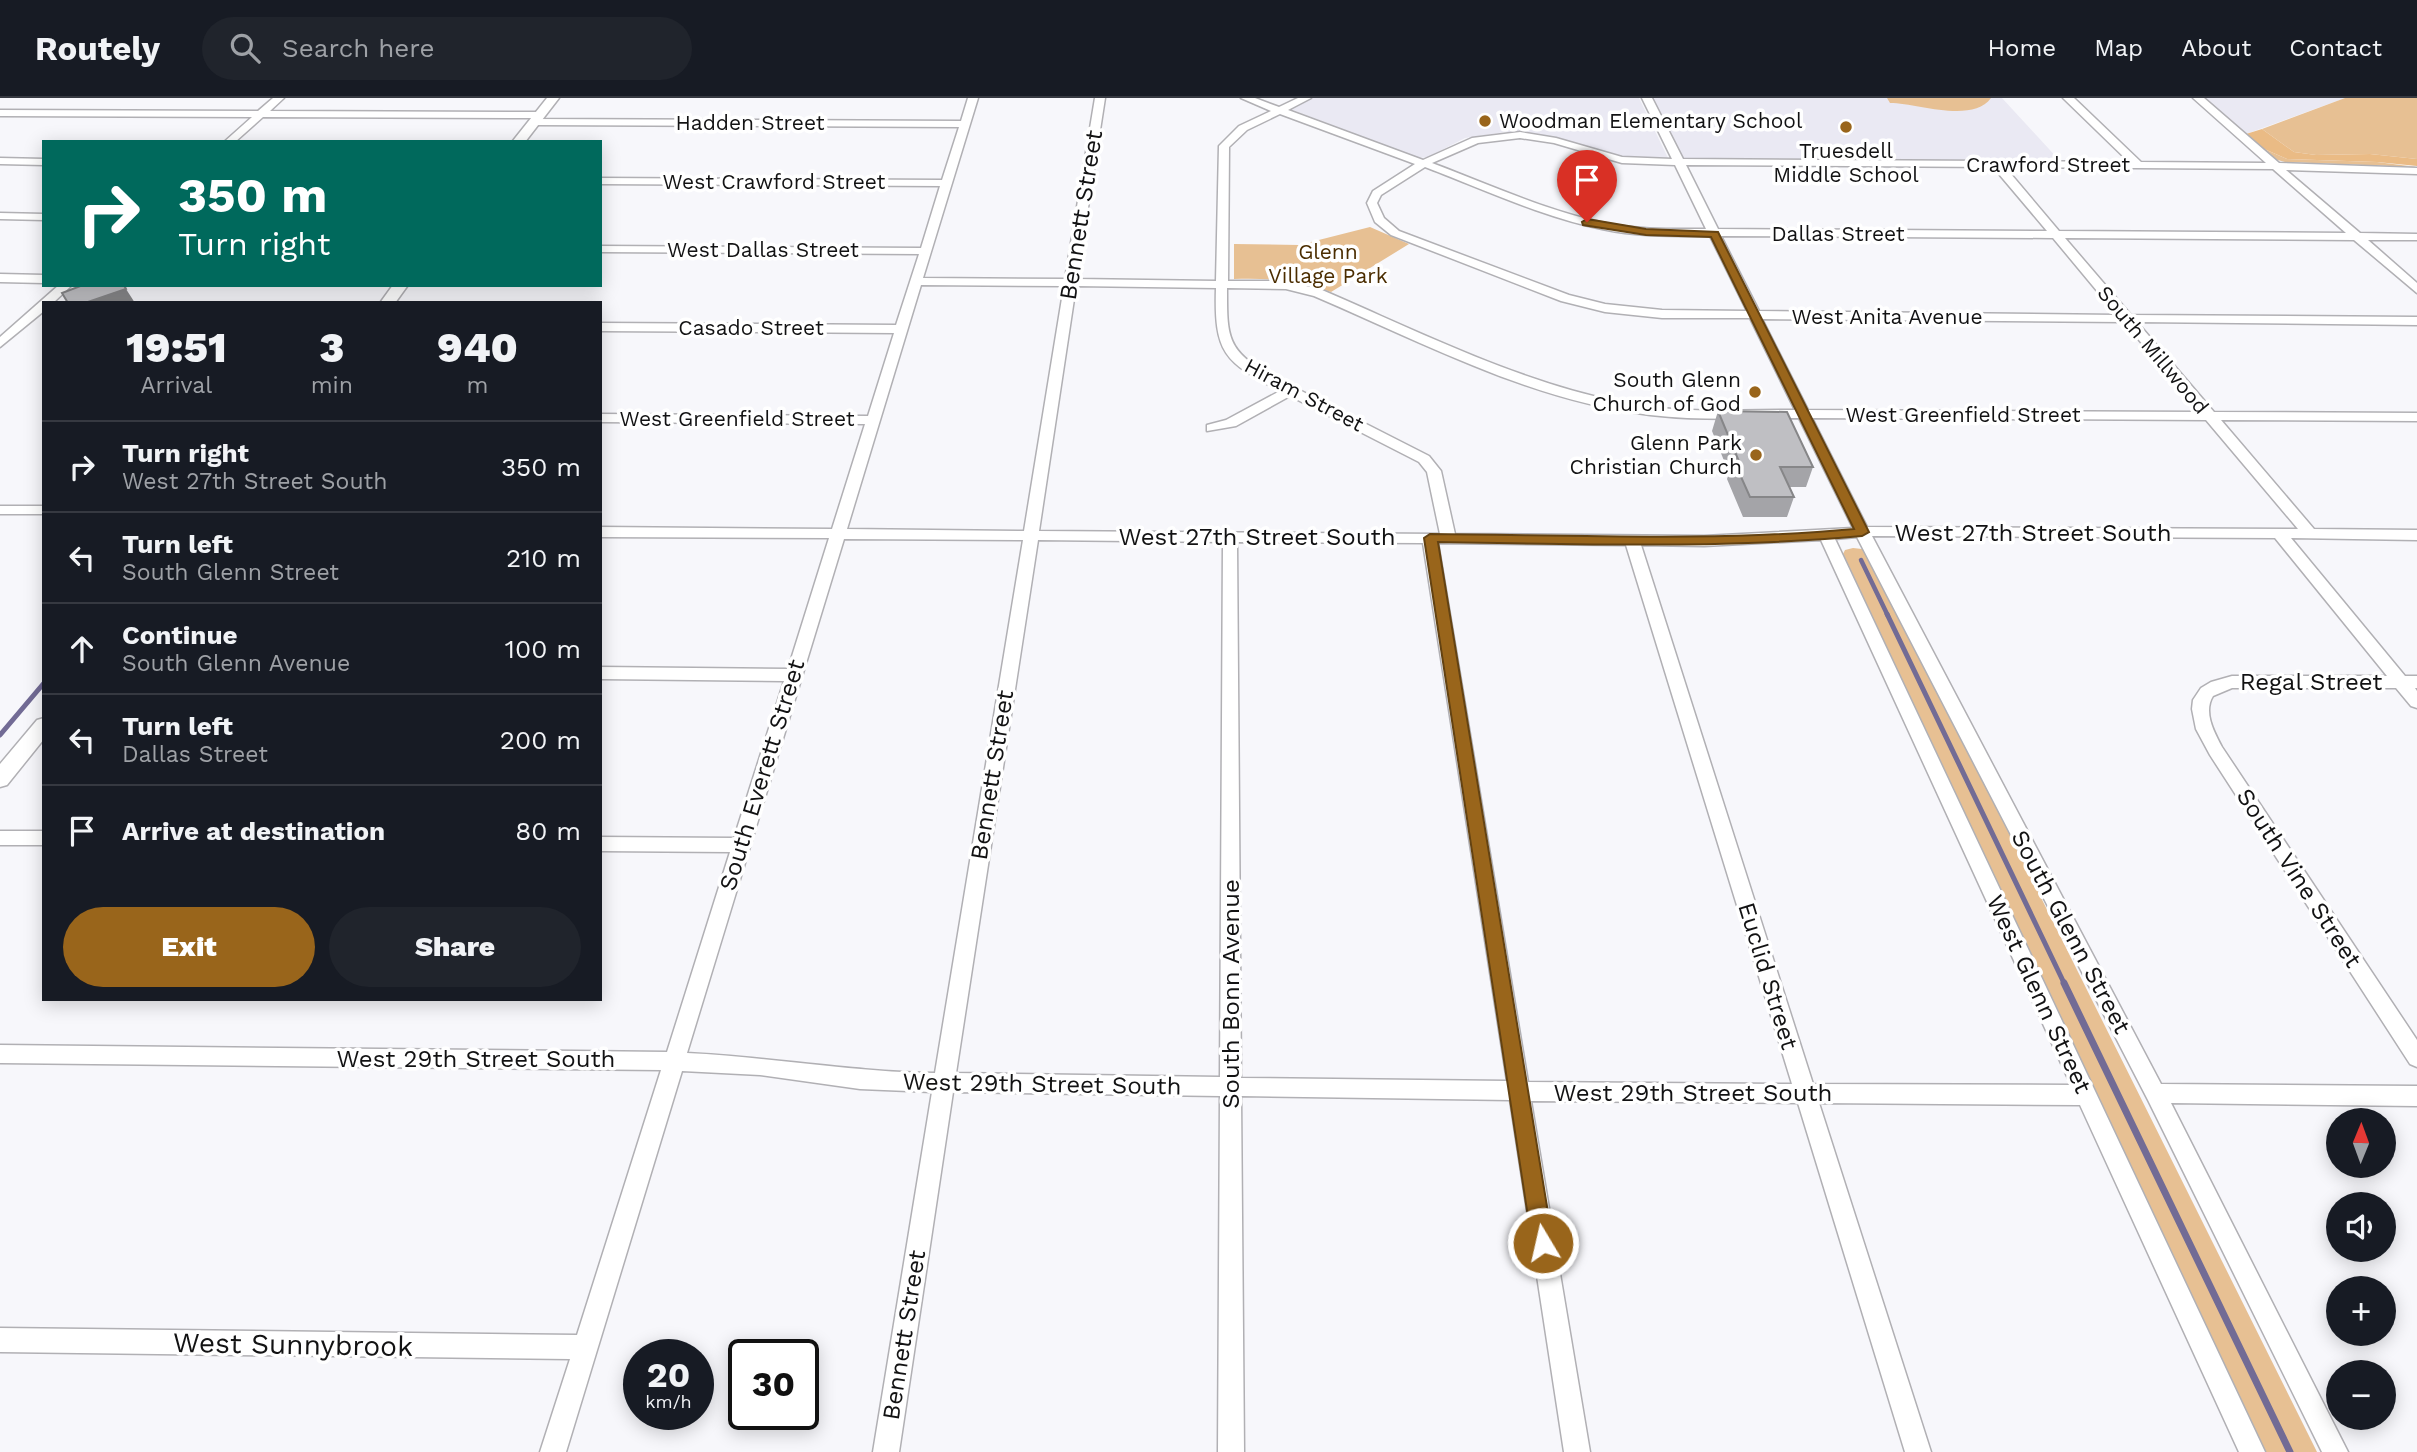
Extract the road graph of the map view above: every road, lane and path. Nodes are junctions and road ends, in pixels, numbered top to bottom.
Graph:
1 (279, 98) edge
2 (553, 98) edge
3 (973, 98) edge
4 (1100, 98) edge
5 (1246, 98) edge
6 (1306, 98) edge
7 (1647, 98) edge
8 (2068, 98) edge
9 (2198, 98) edge
10 (1279, 110) junction
11 (0, 113) edge
12 (261, 114) junction
13 (537, 119) junction
14 (966, 124) junction
15 (231, 140) edge
16 (520, 140) edge
17 (0, 162) edge
18 (42, 162) edge
19 (1680, 163) junction
20 (1425, 164) junction
21 (1997, 165) junction
22 (2138, 165) junction
23 (2276, 166) junction
24 (2417, 170) edge
25 (602, 181) edge
26 (947, 183) junction
27 (0, 216) edge
28 (42, 217) edge
29 (1715, 234) junction
30 (2055, 234) junction
31 (2357, 236) junction
32 (2417, 237) edge
33 (602, 248) edge
34 (925, 251) junction
35 (0, 278) edge
36 (42, 279) edge
37 (917, 282) junction
38 (1070, 283) junction
39 (1222, 284) junction
40 (64, 287) edge
41 (399, 287) edge
42 (2417, 289) edge
43 (48, 301) edge
44 (389, 301) edge
45 (42, 307) edge
46 (1755, 316) junction
47 (2126, 318) junction
48 (2417, 321) edge
49 (602, 327) edge
50 (901, 329) junction
51 (0, 343) edge
52 (1290, 391) junction
53 (1804, 414) junction
54 (2208, 416) junction
55 (2417, 417) edge
56 (602, 418) edge
57 (873, 420) junction
58 (1212, 428) dead end
59 (0, 510) edge
60 (42, 510) edge
61 (602, 532) edge
62 (1862, 532) junction
63 (838, 534) junction
64 (2279, 534) junction
65 (2310, 534) junction
66 (1030, 535) junction
67 (2417, 535) edge
68 (1230, 536) junction
69 (1826, 536) junction
70 (1439, 538) junction
71 (1632, 540) junction
72 (602, 673) edge
73 (793, 674) junction
74 (2409, 682) edge
75 (2208, 693) joint
76 (2417, 702) edge
77 (42, 727) edge
78 (0, 779) edge
79 (0, 838) edge
80 (42, 838) edge
81 (602, 844) edge
82 (740, 845) junction
83 (0, 1054) edge
84 (2417, 1058) edge
85 (675, 1061) junction
86 (944, 1083) junction
87 (1231, 1087) junction
88 (1518, 1091) junction
89 (2155, 1093) junction
90 (1805, 1094) junction
91 (2086, 1095) junction
92 (2417, 1096) edge
93 (0, 1340) edge
94 (586, 1347) junction
95 (553, 1452) edge
96 (886, 1452) edge
97 (1231, 1452) edge
98 (1577, 1452) edge
99 (1918, 1452) edge
100 (2252, 1452) edge
101 (2335, 1452) edge

1 - 12 street
2 - 13 main road
3 - 14 street, South Everett Street
4 - 38 street, Bennett Street
5 - 10 street, Dallas Street
6 - 10 street, Hiram Street
7 - 19 street
8 - 22 street
9 - 23 street
10 - 20 street, Dallas Street
10 - 39 street, Hiram Street
11 - 12 street, Hadden Street
12 - 13 street, Hadden Street
12 - 15 street
13 - 14 street, Hadden Street
13 - 16 main road
14 - 26 street, South Everett Street
17 - 18 street
19 - 20 street
19 - 21 street, Crawford Street
19 - 29 street
20 - 29 street, Dallas Street
20 - 46 street, West Anita Avenue
21 - 22 street, Crawford Street
21 - 30 street, South Millwood
22 - 23 street, Crawford Street
23 - 24 street, Crawford Street
23 - 31 street
25 - 26 street, West Crawford Street
26 - 34 street, South Everett Street
27 - 28 street
29 - 30 street, Dallas Street
29 - 46 street, South Glenn Street
30 - 31 street, Dallas Street
30 - 47 street, South Millwood
31 - 32 street, Dallas Street
31 - 42 street
33 - 34 street, West Dallas Street
34 - 37 street, South Everett Street
35 - 36 street
37 - 38 street, West Greenfield Street
37 - 50 street, South Everett Street
38 - 39 street, West Greenfield Street
38 - 66 street, Bennett Street
39 - 52 street, Hiram Street
39 - 53 street, West Greenfield Street
40 - 43 street
41 - 44 main road
45 - 51 street
46 - 47 street, West Anita Avenue
46 - 53 street, South Glenn Street
47 - 48 street, West Anita Avenue
47 - 54 street, South Millwood
49 - 50 street, Casado Street
50 - 57 street, South Everett Street
52 - 58 street
52 - 70 street, Hiram Street
53 - 54 street, West Greenfield Street
53 - 62 street, South Glenn Street
54 - 55 street, West Greenfield Street
54 - 65 street, South Millwood
56 - 57 street, West Greenfield Street
57 - 63 street, South Everett Street
59 - 60 street
61 - 63 street, West 27th Street South
62 - 64 street, West 27th Street South
62 - 69 street, West 27th Street South
62 - 89 street, South Glenn Street
63 - 66 street, West 27th Street South
63 - 73 street, South Everett Street
64 - 65 street, West 27th Street South
64 - 74 street
65 - 67 street, West 27th Street South
66 - 68 street, West 27th Street South
66 - 86 street, Bennett Street
68 - 70 street, West 27th Street South
68 - 87 street, South Bonn Avenue
69 - 71 street, West 27th Street South
69 - 91 street, West Glenn Street
70 - 71 street, West 27th Street South
70 - 88 street, Hiram Street
71 - 90 street, Euclid Street
72 - 73 street
73 - 82 street, South Everett Street
74 - 75 street, Regal Street
74 - 76 street
75 - 84 street, South Vine Street
77 - 78 main road
79 - 80 street
81 - 82 street
82 - 85 street, South Everett Street
83 - 85 street, West 29th Street South
85 - 86 street, West 29th Street South
85 - 94 street, South Everett Street
86 - 87 street, West 29th Street South
86 - 96 street, Bennett Street
87 - 88 street, West 29th Street South
87 - 97 street, South Bonn Avenue
88 - 90 street, West 29th Street South
88 - 98 street, Hiram Street
89 - 92 street
89 - 101 street, South Glenn Street
90 - 91 street, West 29th Street South
90 - 99 street, Euclid Street
91 - 100 street, West Glenn Street
93 - 94 street, West Sunnybrook
94 - 95 street, South Everett Street

